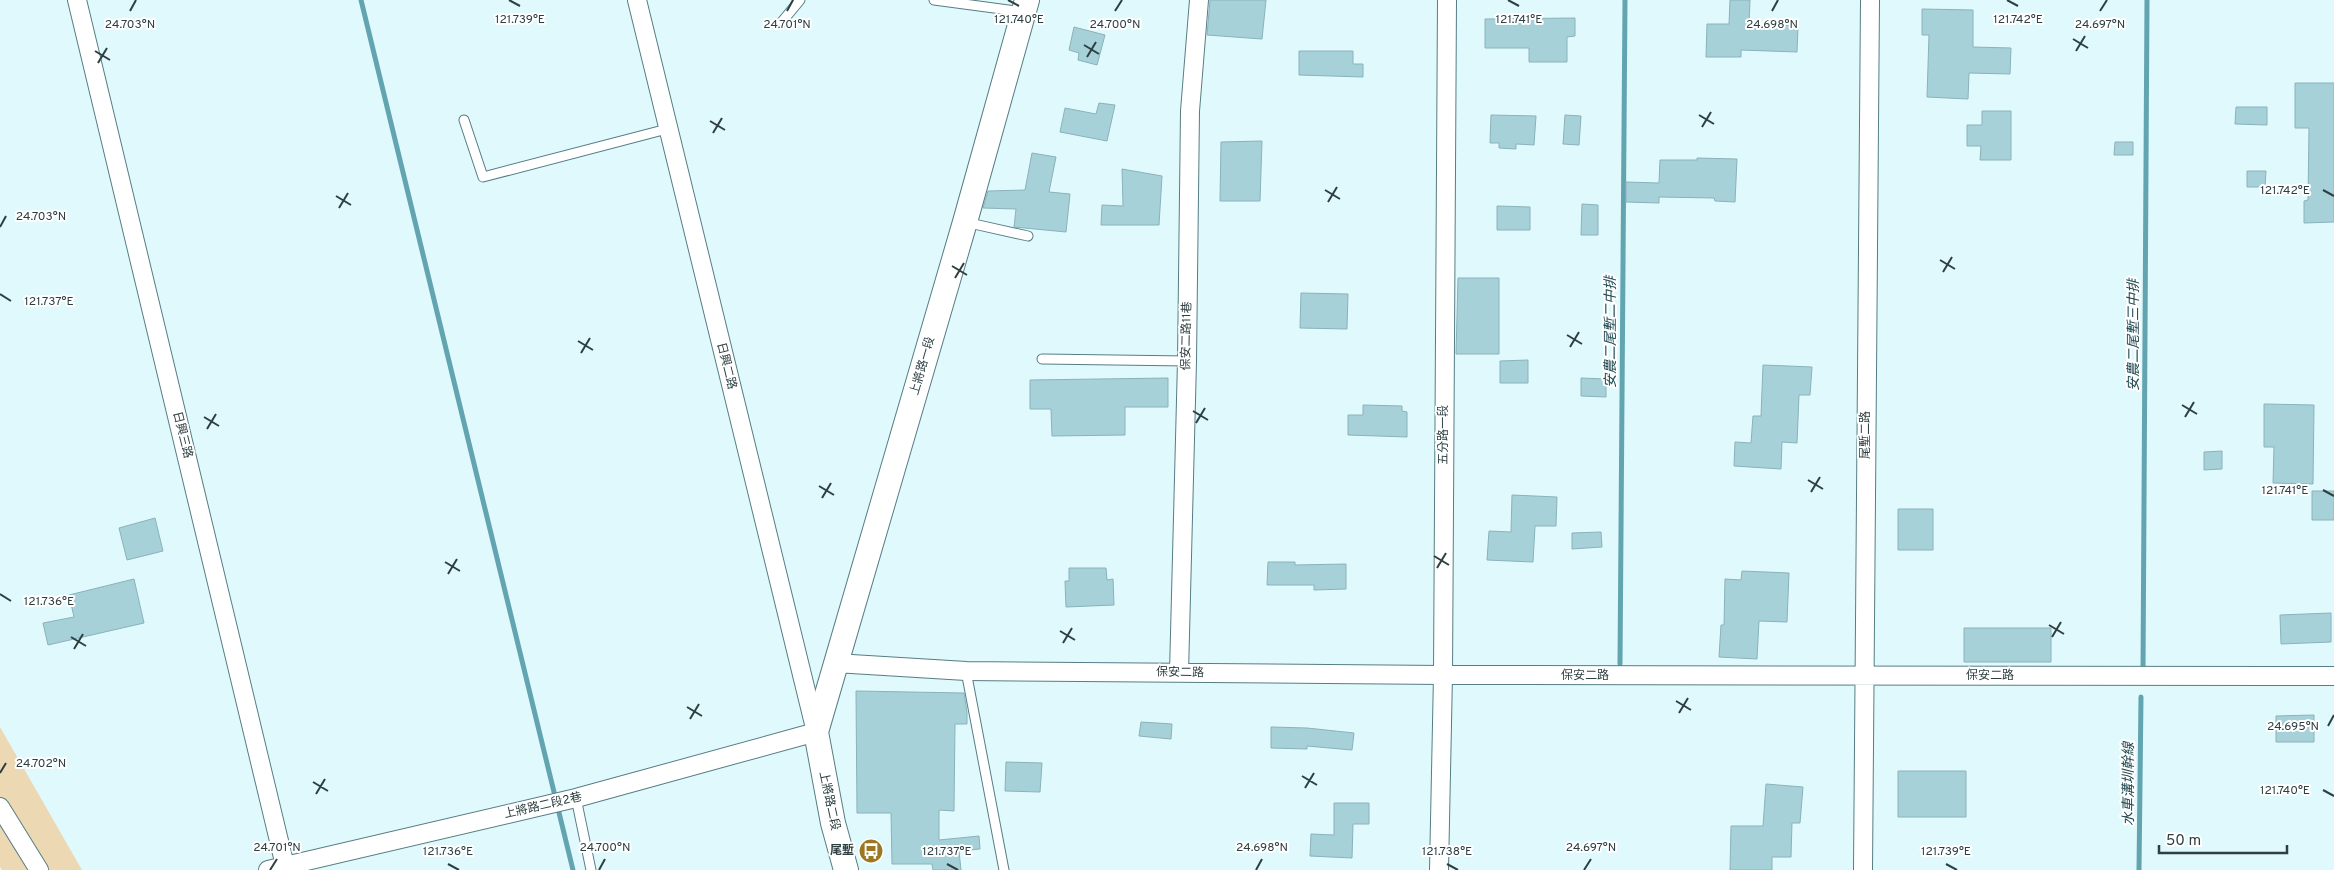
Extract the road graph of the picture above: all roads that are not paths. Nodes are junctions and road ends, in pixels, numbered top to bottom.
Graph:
1 (77, 0) edge
2 (637, 0) edge
3 (800, 0) edge
4 (934, 0) edge
5 (1199, 0) edge
6 (1448, 0) edge
7 (1870, 0) edge
8 (1026, 6) edge
9 (780, 24) dead end
10 (464, 120) dead end
11 (667, 129) junction
12 (965, 222) junction
13 (1028, 236) dead end
14 (1042, 359) dead end
15 (1187, 360) junction
16 (835, 663) junction
17 (966, 671) junction
18 (1179, 673) junction
19 (1443, 675) junction
20 (1865, 676) junction
21 (2334, 676) edge
22 (816, 732) junction
23 (576, 798) junction
24 (0, 807) edge
25 (286, 868) edge
26 (39, 870) edge
27 (268, 870) edge
28 (591, 870) edge
29 (846, 870) edge
30 (1004, 870) edge
31 (1439, 870) edge
32 (1863, 870) edge

1 - 25 street, 日興三路
2 - 11 street, 日興二路
3 - 9 lane
4 - 8 lane
5 - 15 street, 保安二路11巷
6 - 19 street, 五分路一段
7 - 20 street, 尾塹二路
8 - 12 main road, 上將路一段
10 - 11 lane
11 - 22 street, 日興二路
12 - 13 lane
12 - 16 main road, 上將路一段
14 - 15 lane
15 - 18 street, 保安二路11巷
16 - 17 street, 保安二路
16 - 22 main road, 上將路一段
17 - 18 street, 保安二路
17 - 30 lane
18 - 19 street, 保安二路
19 - 20 street, 保安二路
19 - 31 street, 五分路一段
20 - 21 street, 保安二路
20 - 32 street, 尾塹二路
22 - 23 street, 上將路二段2巷
22 - 29 main road, 上將路二段
23 - 25 street, 上將路二段2巷
23 - 28 lane
24 - 26 street
25 - 27 street, 上將路二段2巷

